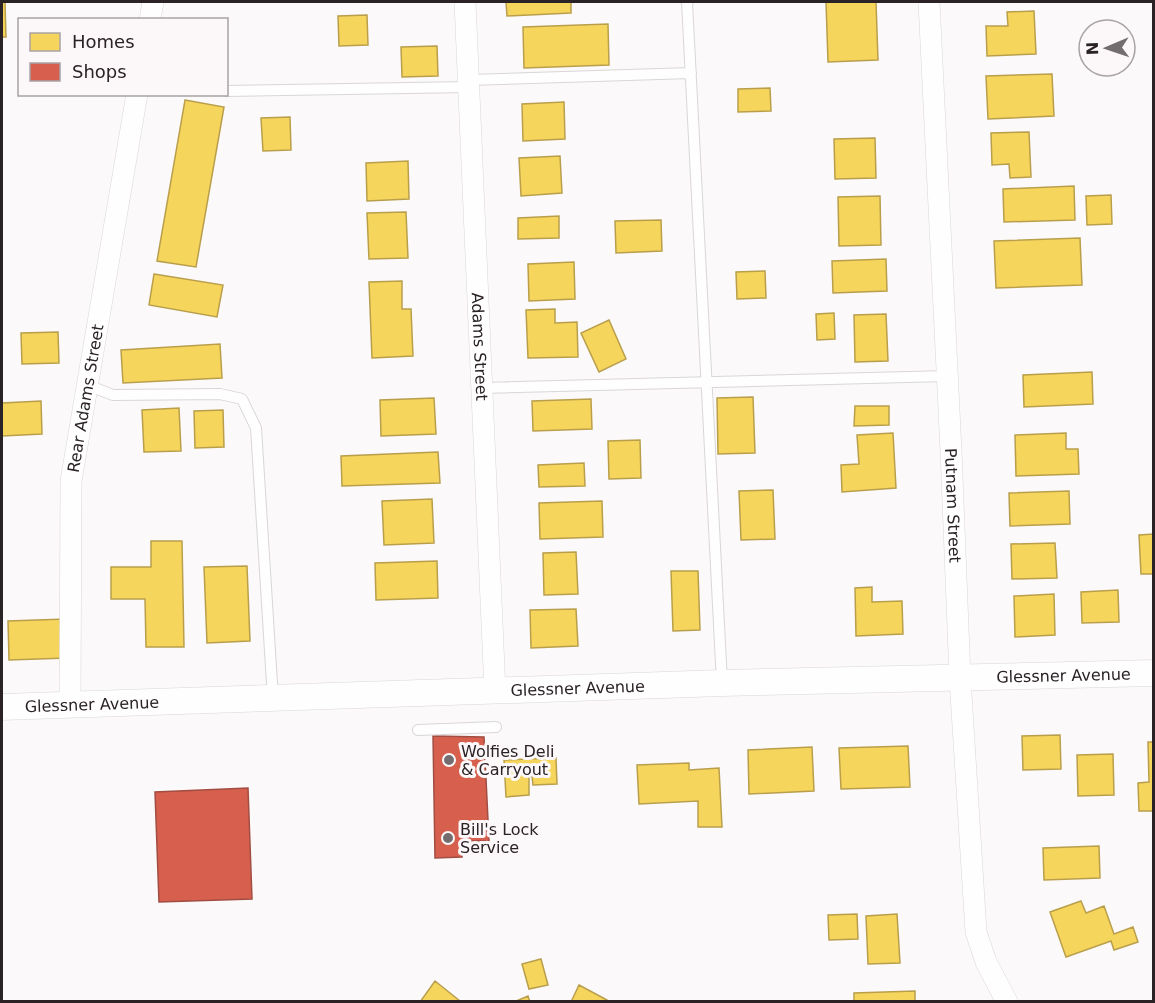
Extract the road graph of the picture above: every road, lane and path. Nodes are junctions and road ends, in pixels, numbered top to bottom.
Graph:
1 (153, 2) edge
2 (465, 2) edge
3 (687, 2) edge
4 (929, 2) edge
5 (150, 18) edge
6 (691, 73) junction
7 (470, 83) junction
8 (228, 91) edge
9 (137, 96) edge
10 (947, 376) junction
11 (707, 383) junction
12 (87, 385) junction
13 (483, 388) junction
14 (1154, 673) edge
15 (960, 678) junction
16 (722, 683) junction
17 (495, 692) junction
18 (273, 699) junction
19 (70, 705) junction
20 (2, 707) edge
21 (496, 727) dead end
22 (418, 730) dead end
23 (1007, 1002) edge

1 - 5 street
2 - 7 street, Adams Street
3 - 6 lane
4 - 10 street, Putnam Street
6 - 7 lane
6 - 11 lane
7 - 8 lane
7 - 13 street, Adams Street
9 - 12 street, Rear Adams Street
10 - 11 lane
10 - 15 street, Putnam Street
11 - 13 lane
11 - 16 lane
12 - 18 lane
12 - 19 street, Rear Adams Street
13 - 17 street, Adams Street
14 - 15 street, Glessner Avenue
15 - 16 street, Glessner Avenue
15 - 23 street, Putnam Street
16 - 17 street, Glessner Avenue
17 - 18 street, Glessner Avenue
18 - 19 street, Glessner Avenue
19 - 20 street, Glessner Avenue
21 - 22 lane

